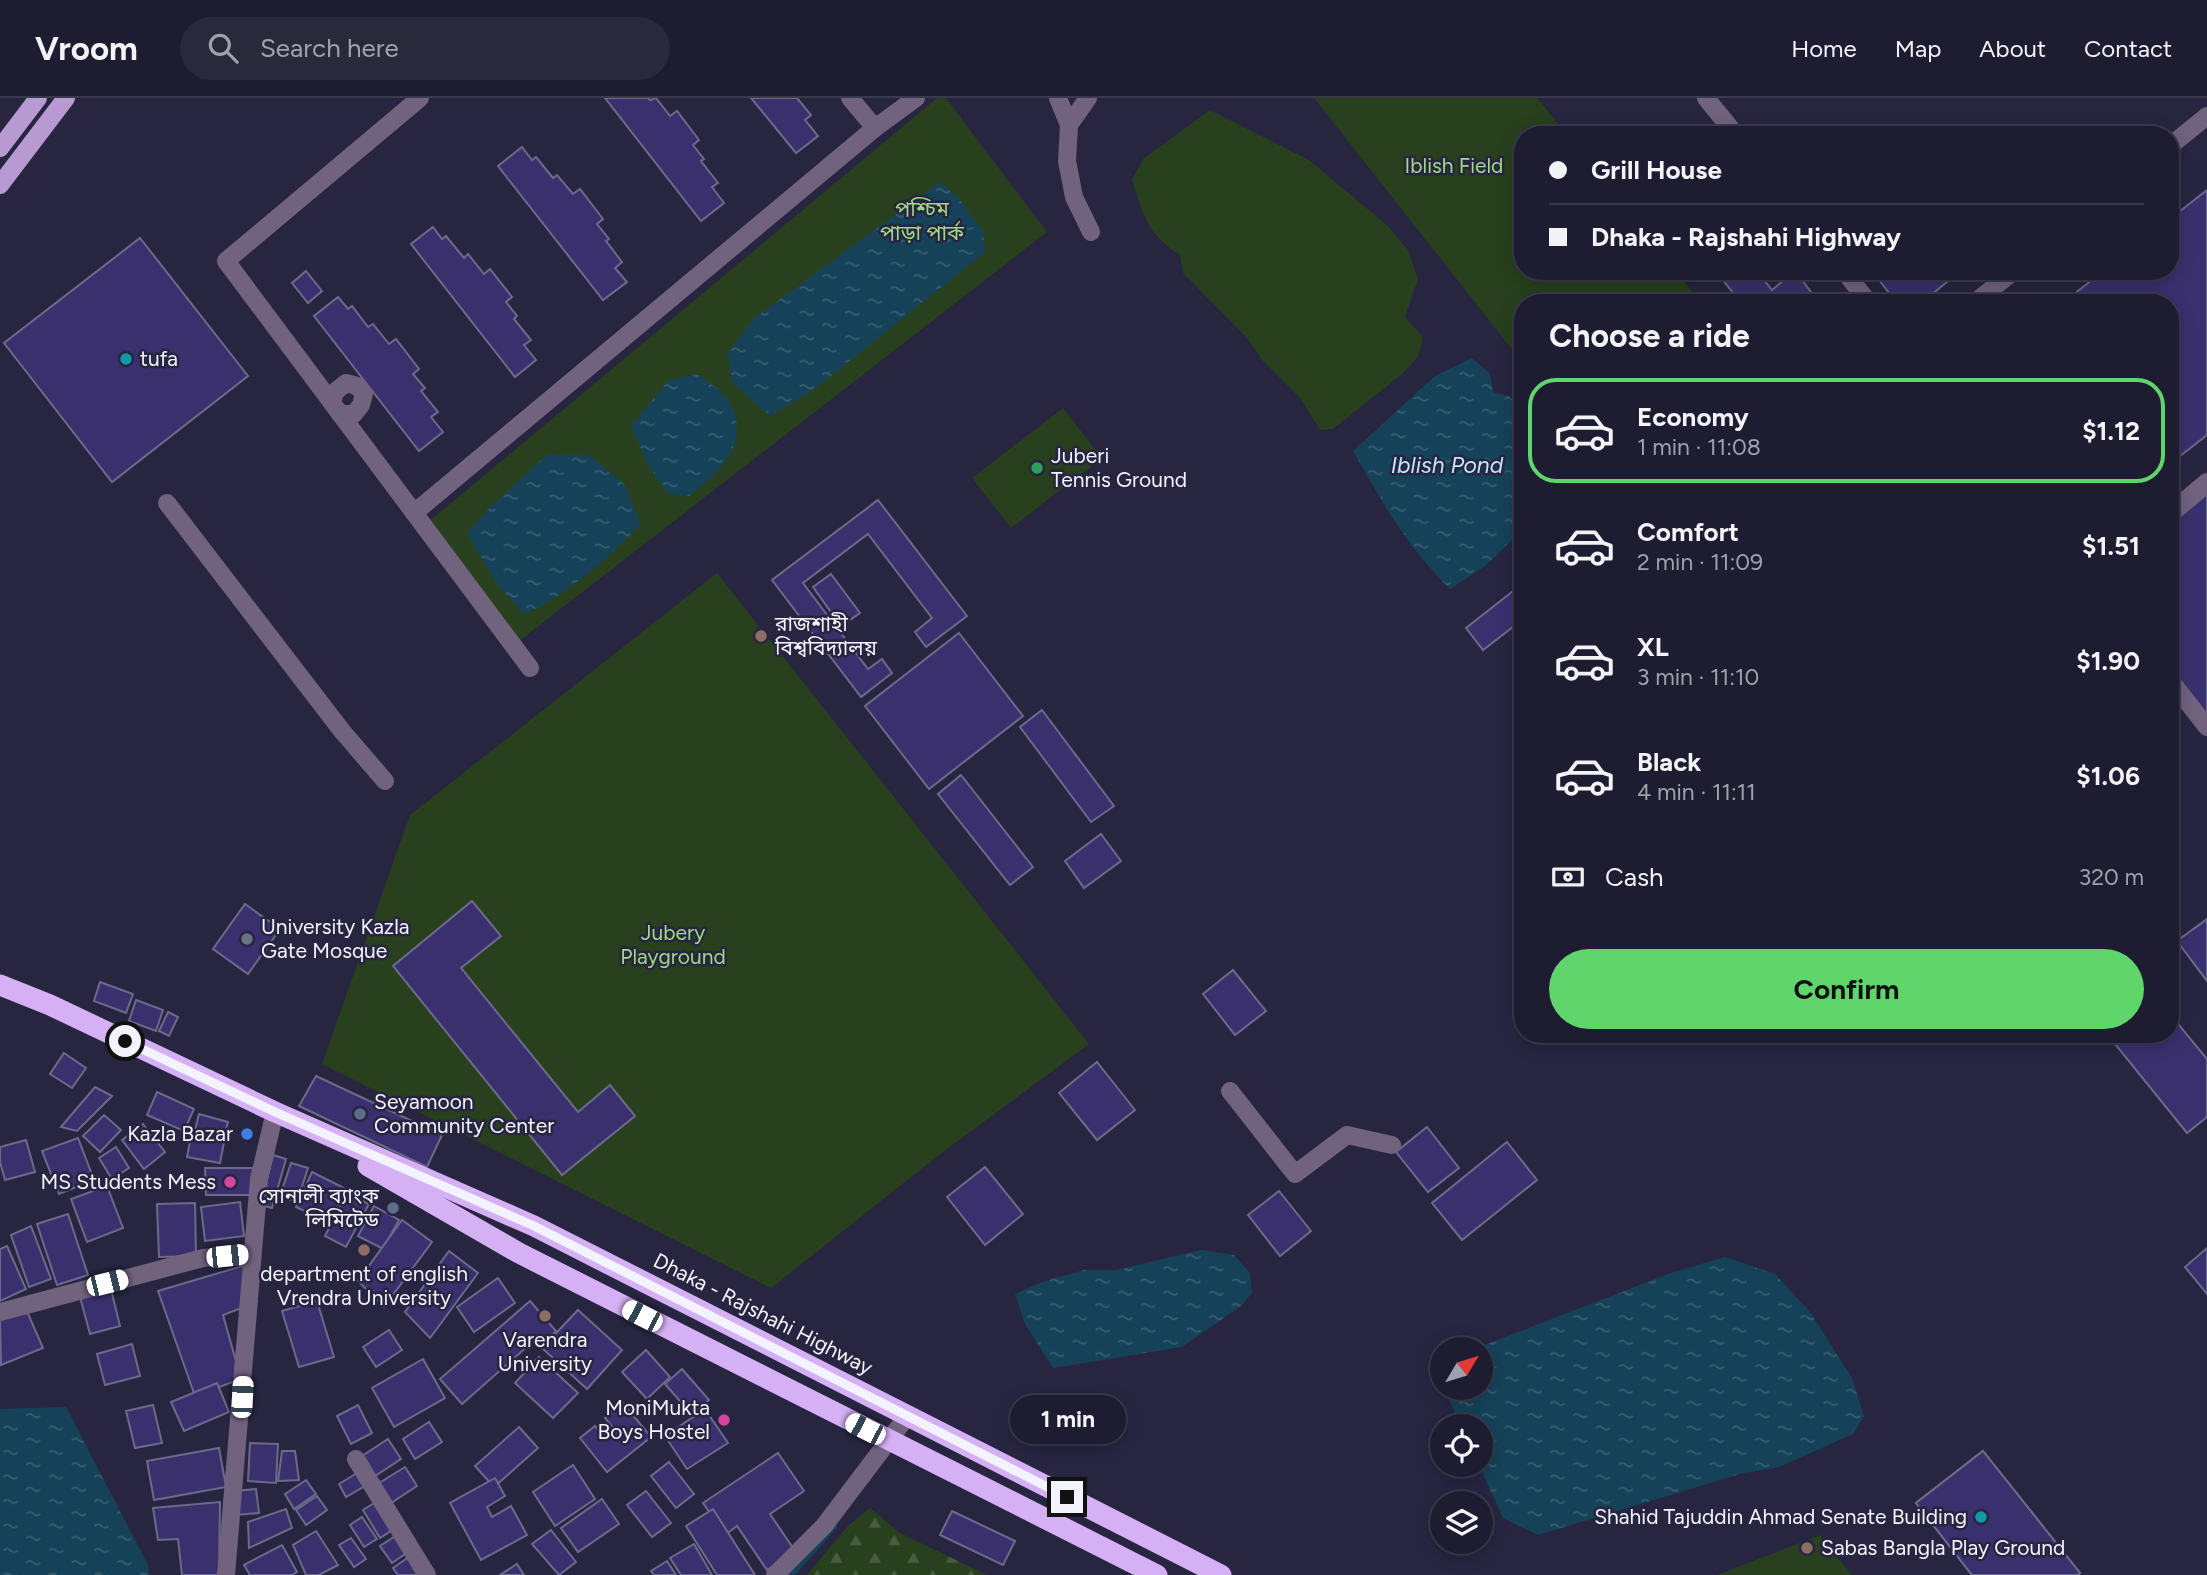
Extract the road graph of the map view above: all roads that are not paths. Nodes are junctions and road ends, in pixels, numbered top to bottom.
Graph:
1 (38, 98) edge
2 (66, 98) edge
3 (420, 98) edge
4 (850, 98) edge
5 (916, 98) edge
6 (1058, 98) edge
7 (1088, 98) edge
8 (1706, 98) edge
9 (2207, 116) edge
10 (1069, 125) junction
11 (1729, 126) edge
12 (875, 128) junction
13 (2179, 139) edge
14 (0, 148) edge
15 (0, 185) edge
16 (1091, 232) dead end
17 (1851, 280) edge
18 (2003, 280) edge
19 (1863, 294) edge
20 (1985, 294) edge
21 (2207, 482) edge
22 (167, 503) dead end
23 (2179, 505) edge
24 (414, 513) junction
25 (530, 668) dead end
26 (2179, 691) edge
27 (2207, 727) edge
28 (385, 781) dead end
29 (0, 985) edge
30 (1230, 1091) dead end
31 (275, 1112) junction
32 (1392, 1145) dead end
33 (251, 1253) junction
34 (0, 1312) edge
35 (908, 1415) junction
36 (890, 1441) junction
37 (356, 1459) dead end
38 (226, 1575) edge
39 (427, 1575) edge
40 (775, 1575) edge
41 (1157, 1575) edge
42 (1221, 1575) edge

1 - 14 main road
2 - 15 main road
3 - 24 street
4 - 12 street
5 - 12 street
6 - 10 street
7 - 10 street
8 - 11 street
9 - 13 street
10 - 16 street
12 - 24 street
17 - 19 street
18 - 20 street
21 - 23 street
22 - 28 street
24 - 25 street
26 - 27 street
29 - 31 highway, Dhaka - Rajshahi Highway
30 - 32 street
31 - 33 street
31 - 35 highway, Dhaka - Rajshahi Highway
31 - 36 highway, Dhaka - Rajshahi Highway
33 - 34 street
33 - 38 street
35 - 36 street
35 - 42 highway, Dhaka - Rajshahi Highway
36 - 40 street
36 - 41 highway, Dhaka - Rajshahi Highway
37 - 39 street

